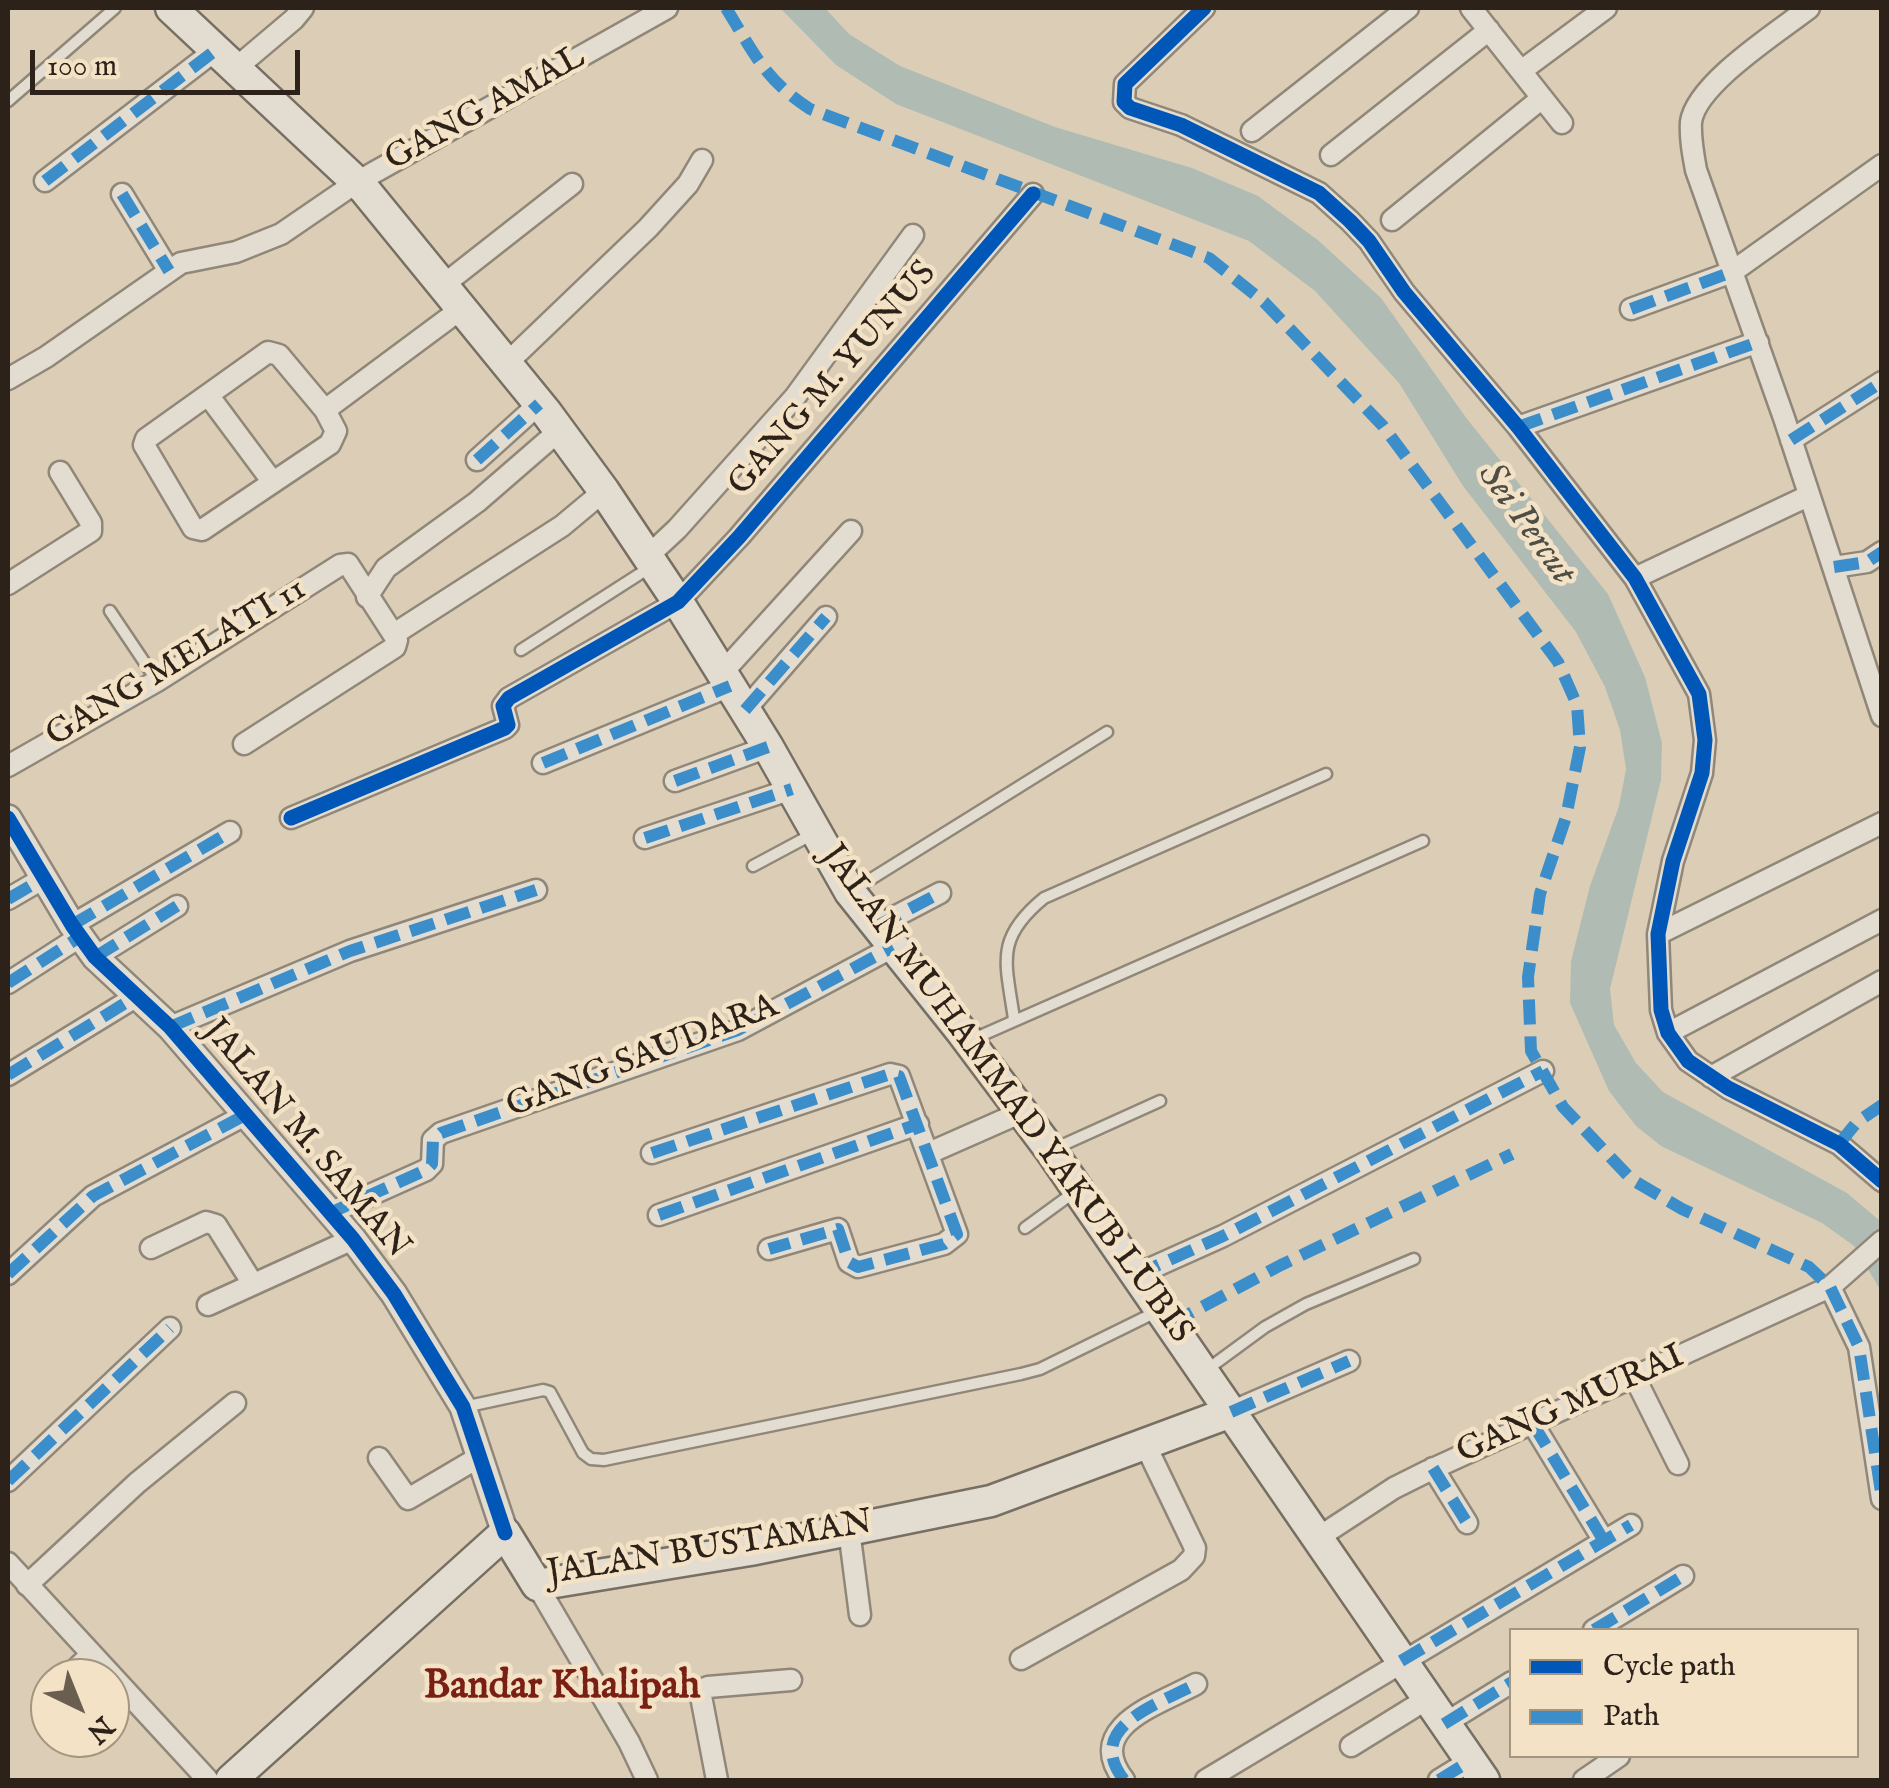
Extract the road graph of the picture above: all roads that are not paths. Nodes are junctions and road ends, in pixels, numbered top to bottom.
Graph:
1 (115, 8) edge
2 (171, 8) edge
3 (303, 8) edge
4 (667, 8) edge
5 (1408, 8) edge
6 (1471, 8) edge
7 (1606, 8) edge
8 (1808, 8) edge
9 (1193, 11) edge
10 (1489, 30) junction
11 (226, 58) junction
12 (1521, 72) junction
13 (1542, 98) junction
14 (8, 101) edge
15 (1562, 123) dead end
16 (1252, 131) dead end
17 (1330, 155) dead end
18 (702, 160) dead end
19 (1882, 165) edge
20 (45, 180) dead end
21 (357, 182) junction
22 (572, 184) dead end
23 (122, 194) dead end
24 (1033, 194) dead end
25 (1392, 220) dead end
26 (914, 235) dead end
27 (169, 271) junction
28 (1732, 272) junction
29 (452, 298) junction
30 (1631, 309) dead end
31 (1758, 342) junction
32 (506, 364) junction
33 (8, 376) edge
34 (1882, 382) edge
35 (208, 395) junction
36 (540, 404) junction
37 (325, 410) junction
38 (1518, 427) junction
39 (560, 430) junction
40 (1791, 440) junction
41 (476, 460) dead end
42 (60, 472) dead end
43 (272, 481) junction
44 (604, 491) junction
45 (1808, 496) junction
46 (850, 532) dead end
47 (1882, 552) edge
48 (651, 560) junction
49 (1834, 567) junction
50 (1635, 578) junction
51 (8, 584) edge
52 (367, 597) junction
53 (678, 602) junction
54 (110, 611) dead end
55 (826, 617) dead end
56 (394, 634) junction
57 (521, 650) dead end
58 (157, 680) junction
59 (732, 690) junction
60 (1882, 716) edge
61 (1106, 732) dead end
62 (244, 744) dead end
63 (768, 747) junction
64 (544, 762) dead end
65 (8, 766) edge
66 (1326, 774) dead end
67 (675, 781) dead end
68 (792, 789) junction
69 (8, 818) edge
70 (291, 818) dead end
71 (1882, 822) edge
72 (230, 832) dead end
73 (816, 832) junction
74 (645, 838) dead end
75 (1424, 841) dead end
76 (752, 866) dead end
77 (44, 878) junction
78 (536, 890) dead end
79 (850, 892) junction
80 (940, 894) dead end
81 (8, 899) edge
82 (176, 906) dead end
83 (1881, 922) edge
84 (1658, 934) junction
85 (885, 937) junction
86 (83, 939) junction
87 (1882, 981) edge
88 (8, 983) edge
89 (136, 996) junction
90 (1014, 1019) junction
91 (170, 1027) junction
92 (1668, 1033) junction
93 (969, 1042) junction
94 (1543, 1071) dead end
95 (8, 1075) edge
96 (1711, 1077) junction
97 (1160, 1100) dead end
98 (1022, 1112) junction
99 (247, 1114) junction
100 (918, 1124) junction
101 (1051, 1150) junction
102 (652, 1152) dead end
103 (929, 1153) junction
104 (1882, 1181) edge
105 (1078, 1190) junction
106 (330, 1212) junction
107 (659, 1215) dead end
108 (1025, 1228) dead end
109 (352, 1239) junction
110 (1882, 1241) edge
111 (151, 1248) dead end
112 (769, 1249) dead end
113 (1414, 1258) dead end
114 (8, 1274) edge
115 (1136, 1274) junction
116 (1834, 1283) junction
117 (253, 1284) junction
118 (208, 1305) dead end
119 (1160, 1310) junction
120 (170, 1328) dead end
121 (1349, 1361) dead end
122 (1203, 1372) junction
123 (1636, 1378) junction
124 (235, 1403) dead end
125 (462, 1407) junction
126 (1231, 1412) junction
127 (1533, 1424) junction
128 (1144, 1444) junction
129 (480, 1456) junction
130 (380, 1458) dead end
131 (1678, 1464) dead end
132 (1433, 1468) junction
133 (8, 1481) edge
134 (1882, 1499) edge
135 (1466, 1523) dead end
136 (1632, 1525) dead end
137 (849, 1530) junction
138 (505, 1533) junction
139 (1318, 1537) junction
140 (1604, 1541) junction
141 (8, 1563) edge
142 (1683, 1576) dead end
143 (28, 1585) junction
144 (537, 1586) junction
145 (860, 1615) dead end
146 (1597, 1628) edge
147 (89, 1650) junction
148 (80, 1658) edge
149 (1021, 1658) dead end
150 (1402, 1661) junction
151 (792, 1680) dead end
152 (1509, 1683) edge
153 (1196, 1684) dead end
154 (1436, 1711) junction
155 (1351, 1746) dead end
156 (1616, 1758) edge
157 (1477, 1771) edge
158 (208, 1780) edge
159 (231, 1780) edge
160 (647, 1780) edge
161 (717, 1780) edge
162 (1124, 1780) edge
163 (1206, 1780) edge
164 (1438, 1780) edge
165 (1584, 1780) edge

1 - 14 lane
2 - 11 main road, JALAN MUHAMMAD YAKUB LUBIS
3 - 11 street
4 - 21 street, GANG AMAL
5 - 16 street
6 - 10 street
7 - 12 street
8 - 28 street
9 - 38 street
10 - 12 street
10 - 17 street
11 - 20 street
11 - 21 main road, JALAN MUHAMMAD YAKUB LUBIS
12 - 13 street
13 - 15 street
13 - 25 street
18 - 32 street
19 - 28 street
21 - 27 street, GANG AMAL
21 - 29 main road, JALAN MUHAMMAD YAKUB LUBIS
22 - 29 street
23 - 27 street
24 - 53 street, GANG M. YUNUS
26 - 48 street
27 - 33 street, GANG AMAL
28 - 30 street
28 - 31 street
29 - 32 main road, JALAN MUHAMMAD YAKUB LUBIS
29 - 37 street
31 - 38 street
31 - 40 street
32 - 36 main road, JALAN MUHAMMAD YAKUB LUBIS
34 - 40 street
35 - 37 street
35 - 43 street
35 - 43 street
36 - 39 main road, JALAN MUHAMMAD YAKUB LUBIS
36 - 41 street
37 - 43 street
38 - 50 street
39 - 44 main road, JALAN MUHAMMAD YAKUB LUBIS
39 - 52 street
40 - 45 street
42 - 51 street
44 - 48 main road, JALAN MUHAMMAD YAKUB LUBIS
44 - 56 street
45 - 49 street
45 - 50 street
46 - 59 street
47 - 49 street
48 - 53 main road, JALAN MUHAMMAD YAKUB LUBIS
48 - 57 lane
49 - 60 street
50 - 84 street
52 - 56 street
52 - 58 street, GANG MELATI 11
53 - 59 main road, JALAN MUHAMMAD YAKUB LUBIS
53 - 70 street, GANG M. YUNUS
54 - 58 lane
55 - 59 street
56 - 62 street
58 - 65 street, GANG MELATI 11
59 - 63 main road, JALAN MUHAMMAD YAKUB LUBIS
59 - 64 street
61 - 79 lane
63 - 67 street
63 - 68 main road, JALAN MUHAMMAD YAKUB LUBIS
66 - 90 lane
68 - 73 main road, JALAN MUHAMMAD YAKUB LUBIS
68 - 74 street
69 - 77 street, JALAN M. SAMAN
71 - 84 street
72 - 86 street
73 - 76 lane
73 - 79 main road, JALAN MUHAMMAD YAKUB LUBIS
75 - 90 lane
77 - 81 street
77 - 86 street, JALAN M. SAMAN
78 - 91 street
79 - 85 main road, JALAN MUHAMMAD YAKUB LUBIS
80 - 85 street, GANG SAUDARA
82 - 86 street
83 - 92 street
84 - 92 street
85 - 93 main road, JALAN MUHAMMAD YAKUB LUBIS
85 - 106 street, GANG SAUDARA
86 - 88 street
86 - 89 street, JALAN M. SAMAN
87 - 96 street
89 - 91 street, JALAN M. SAMAN
89 - 95 street
90 - 93 lane
91 - 99 street, JALAN M. SAMAN
92 - 96 street
93 - 98 main road, JALAN MUHAMMAD YAKUB LUBIS
94 - 115 street
96 - 104 street
97 - 101 lane
98 - 101 main road, JALAN MUHAMMAD YAKUB LUBIS
98 - 103 street
99 - 106 street, JALAN M. SAMAN
99 - 114 street
100 - 102 street
100 - 103 street
100 - 107 street
101 - 105 main road, JALAN MUHAMMAD YAKUB LUBIS
103 - 112 street
105 - 108 lane
105 - 115 main road, JALAN MUHAMMAD YAKUB LUBIS
106 - 109 street, JALAN M. SAMAN
109 - 117 street
109 - 125 street, JALAN M. SAMAN
110 - 116 street, GANG MURAI
111 - 117 street
113 - 122 lane
115 - 119 main road, JALAN MUHAMMAD YAKUB LUBIS
116 - 123 street, GANG MURAI
116 - 134 street
117 - 118 street
119 - 122 main road, JALAN MUHAMMAD YAKUB LUBIS
119 - 125 lane
120 - 133 street
121 - 126 street
122 - 126 main road, JALAN MUHAMMAD YAKUB LUBIS
123 - 127 street, GANG MURAI
123 - 131 street
124 - 143 street
125 - 129 street, JALAN M. SAMAN
126 - 128 main road, JALAN BUSTAMAN
126 - 139 main road, JALAN MUHAMMAD YAKUB LUBIS
127 - 132 street, GANG MURAI
127 - 140 street
128 - 137 main road, JALAN BUSTAMAN
128 - 149 street
129 - 130 street
129 - 138 street, JALAN M. SAMAN
132 - 135 street
132 - 139 street, GANG MURAI
136 - 140 street
137 - 144 main road, JALAN BUSTAMAN
137 - 145 street
138 - 144 main road, JALAN BUSTAMAN
138 - 159 main road, JALAN BUSTAMAN
139 - 150 main road, JALAN MUHAMMAD YAKUB LUBIS
140 - 150 street
141 - 143 street
142 - 146 street
143 - 147 street
144 - 160 street
147 - 148 lane
147 - 158 street
150 - 154 main road, JALAN MUHAMMAD YAKUB LUBIS
150 - 163 street
151 - 161 street
152 - 154 street
153 - 162 street
154 - 155 street
154 - 157 main road, JALAN MUHAMMAD YAKUB LUBIS
156 - 165 street
157 - 164 street

